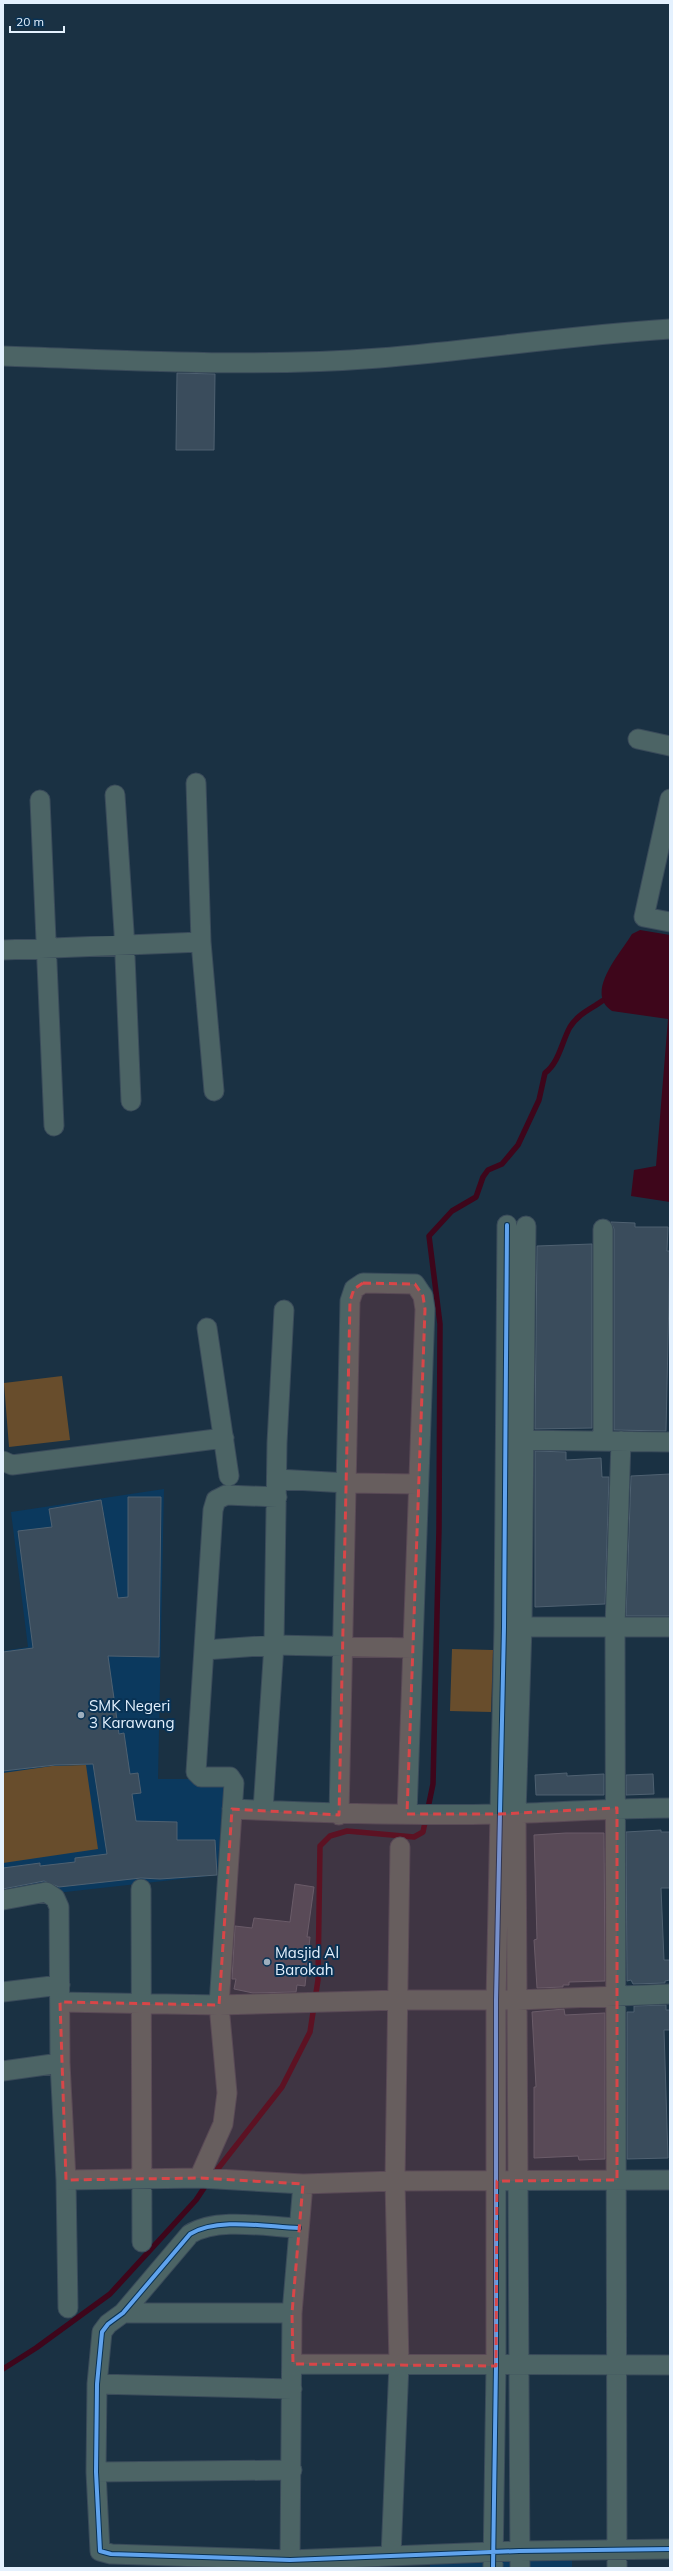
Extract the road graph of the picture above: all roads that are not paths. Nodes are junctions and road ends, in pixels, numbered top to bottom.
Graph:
1 (670, 329) edge
2 (3, 356) edge
3 (638, 739) dead end
4 (670, 746) edge
5 (196, 783) dead end
6 (115, 795) dead end
7 (670, 799) edge
8 (40, 800) dead end
9 (670, 922) edge
10 (201, 942) junction
11 (125, 944) junction
12 (46, 947) junction
13 (3, 950) edge
14 (214, 1091) dead end
15 (131, 1101) dead end
16 (54, 1126) dead end
17 (507, 1225) dead end
18 (526, 1226) dead end
19 (603, 1229) dead end
20 (284, 1310) dead end
21 (207, 1328) dead end
22 (224, 1438) junction
23 (505, 1440) junction
24 (524, 1441) junction
25 (612, 1441) junction
26 (670, 1442) edge
27 (3, 1461) edge
28 (229, 1476) dead end
29 (347, 1483) junction
30 (418, 1484) junction
31 (277, 1488) junction
32 (513, 1627) junction
33 (615, 1627) junction
34 (670, 1627) edge
35 (274, 1645) junction
36 (344, 1646) junction
37 (413, 1648) junction
38 (205, 1650) junction
39 (617, 1808) junction
40 (670, 1808) edge
41 (232, 1809) junction
42 (264, 1810) junction
43 (508, 1813) junction
44 (410, 1814) junction
45 (339, 1815) junction
46 (400, 1847) dead end
47 (141, 1889) dead end
48 (3, 1900) edge
49 (3, 1992) edge
50 (60, 1994) junction
51 (617, 1994) junction
52 (670, 1994) edge
53 (399, 2000) junction
54 (496, 2000) junction
55 (517, 2000) junction
56 (142, 2002) junction
57 (219, 2005) junction
58 (60, 2063) junction
59 (3, 2071) edge
60 (144, 2178) junction
61 (200, 2178) junction
62 (66, 2180) junction
63 (617, 2180) junction
64 (670, 2180) edge
65 (395, 2181) junction
66 (497, 2181) junction
67 (518, 2181) junction
68 (303, 2184) junction
69 (299, 2228) junction
70 (142, 2242) dead end
71 (68, 2308) dead end
72 (123, 2313) junction
73 (292, 2313) junction
74 (293, 2364) junction
75 (398, 2364) junction
76 (617, 2365) junction
77 (670, 2365) edge
78 (496, 2366) junction
79 (519, 2366) junction
80 (97, 2384) junction
81 (292, 2389) junction
82 (292, 2470) junction
83 (96, 2472) junction
84 (670, 2549) edge
85 (391, 2556) junction
86 (520, 2559) edge
87 (617, 2559) edge
88 (290, 2560) junction
89 (493, 2561) edge

1 - 2 street
3 - 4 street
5 - 10 street
6 - 11 street
7 - 9 street
8 - 12 street
10 - 11 street
10 - 14 street
11 - 12 street
11 - 15 street
12 - 13 street
12 - 16 street
17 - 23 street
18 - 24 street
19 - 25 street
20 - 31 street
21 - 22 street
22 - 27 street
22 - 28 street
23 - 24 street
23 - 32 street
24 - 25 street
24 - 32 street
25 - 26 street
25 - 33 street
29 - 30 street
29 - 30 street
29 - 31 street
29 - 36 street
30 - 37 street
31 - 35 street
31 - 38 street
32 - 33 street
32 - 43 street
33 - 34 street
33 - 39 street
35 - 36 street
35 - 38 street
35 - 42 street
36 - 37 street
36 - 45 street
37 - 44 street
38 - 41 street
39 - 40 street
39 - 43 street
39 - 51 street
41 - 42 street
41 - 57 street
42 - 45 street
43 - 44 street
43 - 54 street
43 - 55 street
44 - 45 street
46 - 53 street
47 - 56 street
48 - 50 street
49 - 50 street
50 - 56 street
50 - 58 street
51 - 52 street
51 - 55 street
51 - 63 street
53 - 54 street
53 - 57 street
53 - 65 street
54 - 55 street
54 - 66 street
55 - 67 street
56 - 57 street
56 - 60 street
57 - 61 street
58 - 59 street
58 - 62 street
60 - 61 street
60 - 62 street
60 - 70 street
61 - 68 street
62 - 71 street
63 - 64 street
63 - 67 street
63 - 76 street
65 - 66 street
65 - 68 street
65 - 75 street
66 - 67 street
66 - 78 street
67 - 79 street
68 - 69 street
69 - 72 street
69 - 73 street
72 - 73 street
72 - 80 street
73 - 74 street
74 - 75 street
74 - 81 street
75 - 78 street
75 - 85 street
76 - 77 street
76 - 79 street
76 - 87 street
78 - 79 street
78 - 89 street
79 - 86 street
80 - 81 street
80 - 83 street
81 - 82 street
82 - 83 street
82 - 88 street
83 - 88 street
84 - 87 street
85 - 88 street
85 - 89 street
86 - 87 street
86 - 89 street

